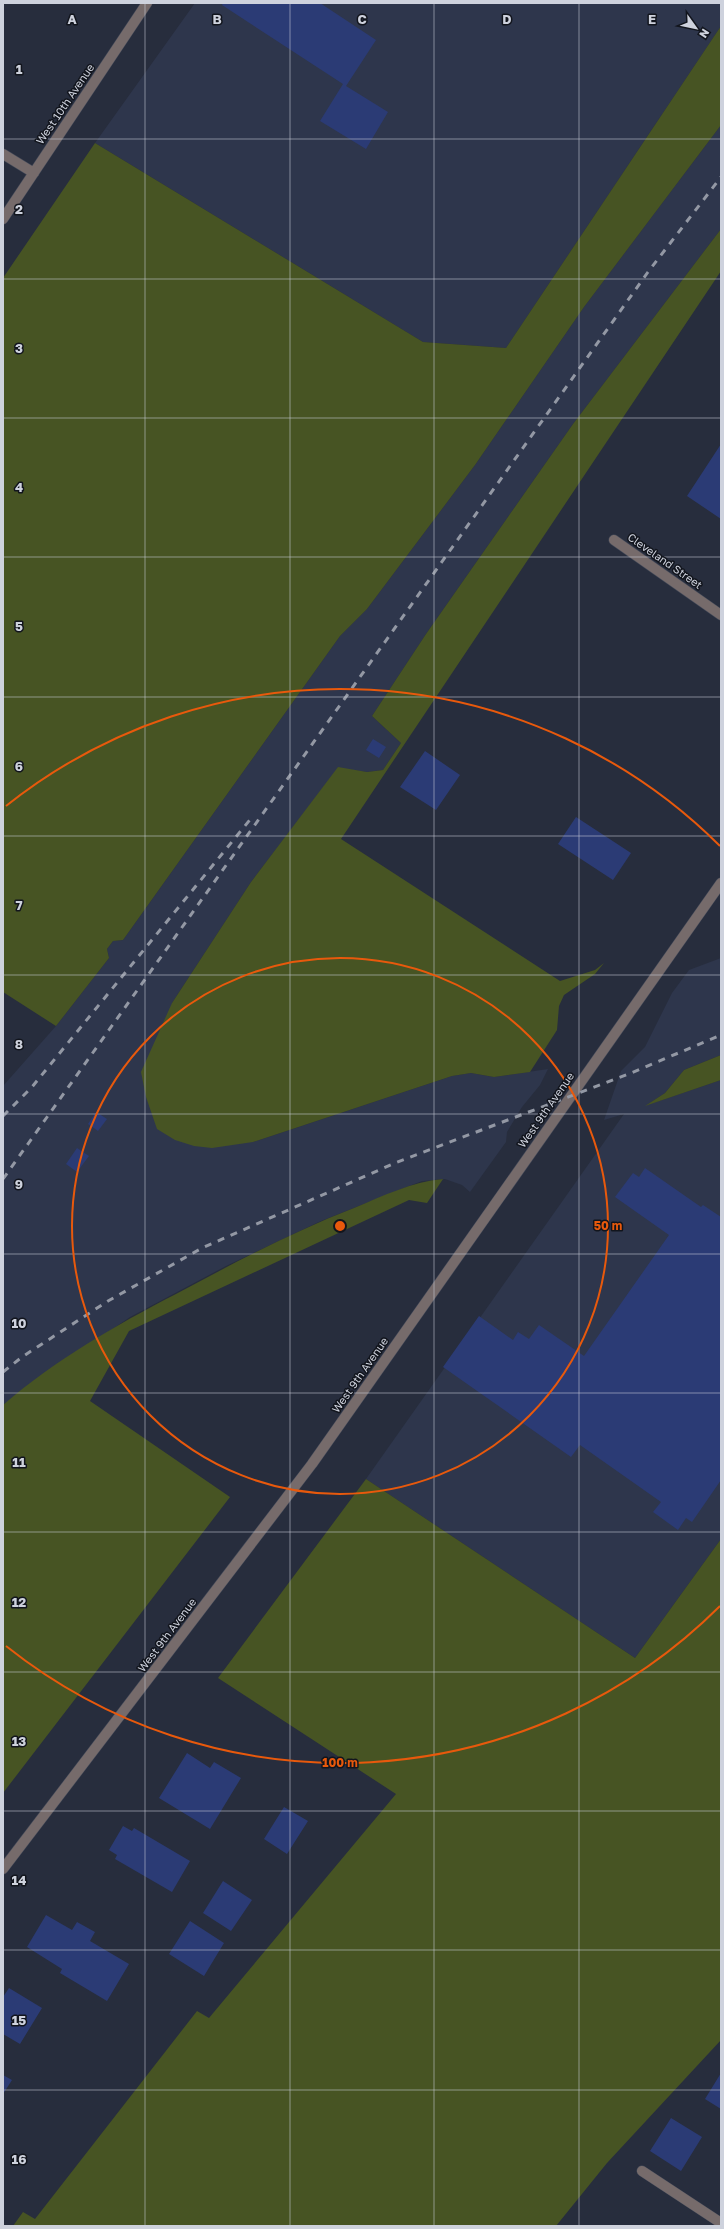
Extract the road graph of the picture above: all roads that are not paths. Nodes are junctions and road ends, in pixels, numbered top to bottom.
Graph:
1 (147, 3) edge
2 (3, 154) edge
3 (34, 173) junction
4 (3, 219) edge
5 (614, 540) dead end
6 (721, 615) edge
7 (721, 883) edge
8 (3, 1869) edge
9 (642, 2171) dead end
10 (721, 2223) edge

1 - 3 street, West 10th Avenue
2 - 3 street
3 - 4 street, West 10th Avenue
5 - 6 street, Cleveland Street
7 - 8 street, West 9th Avenue
9 - 10 street

